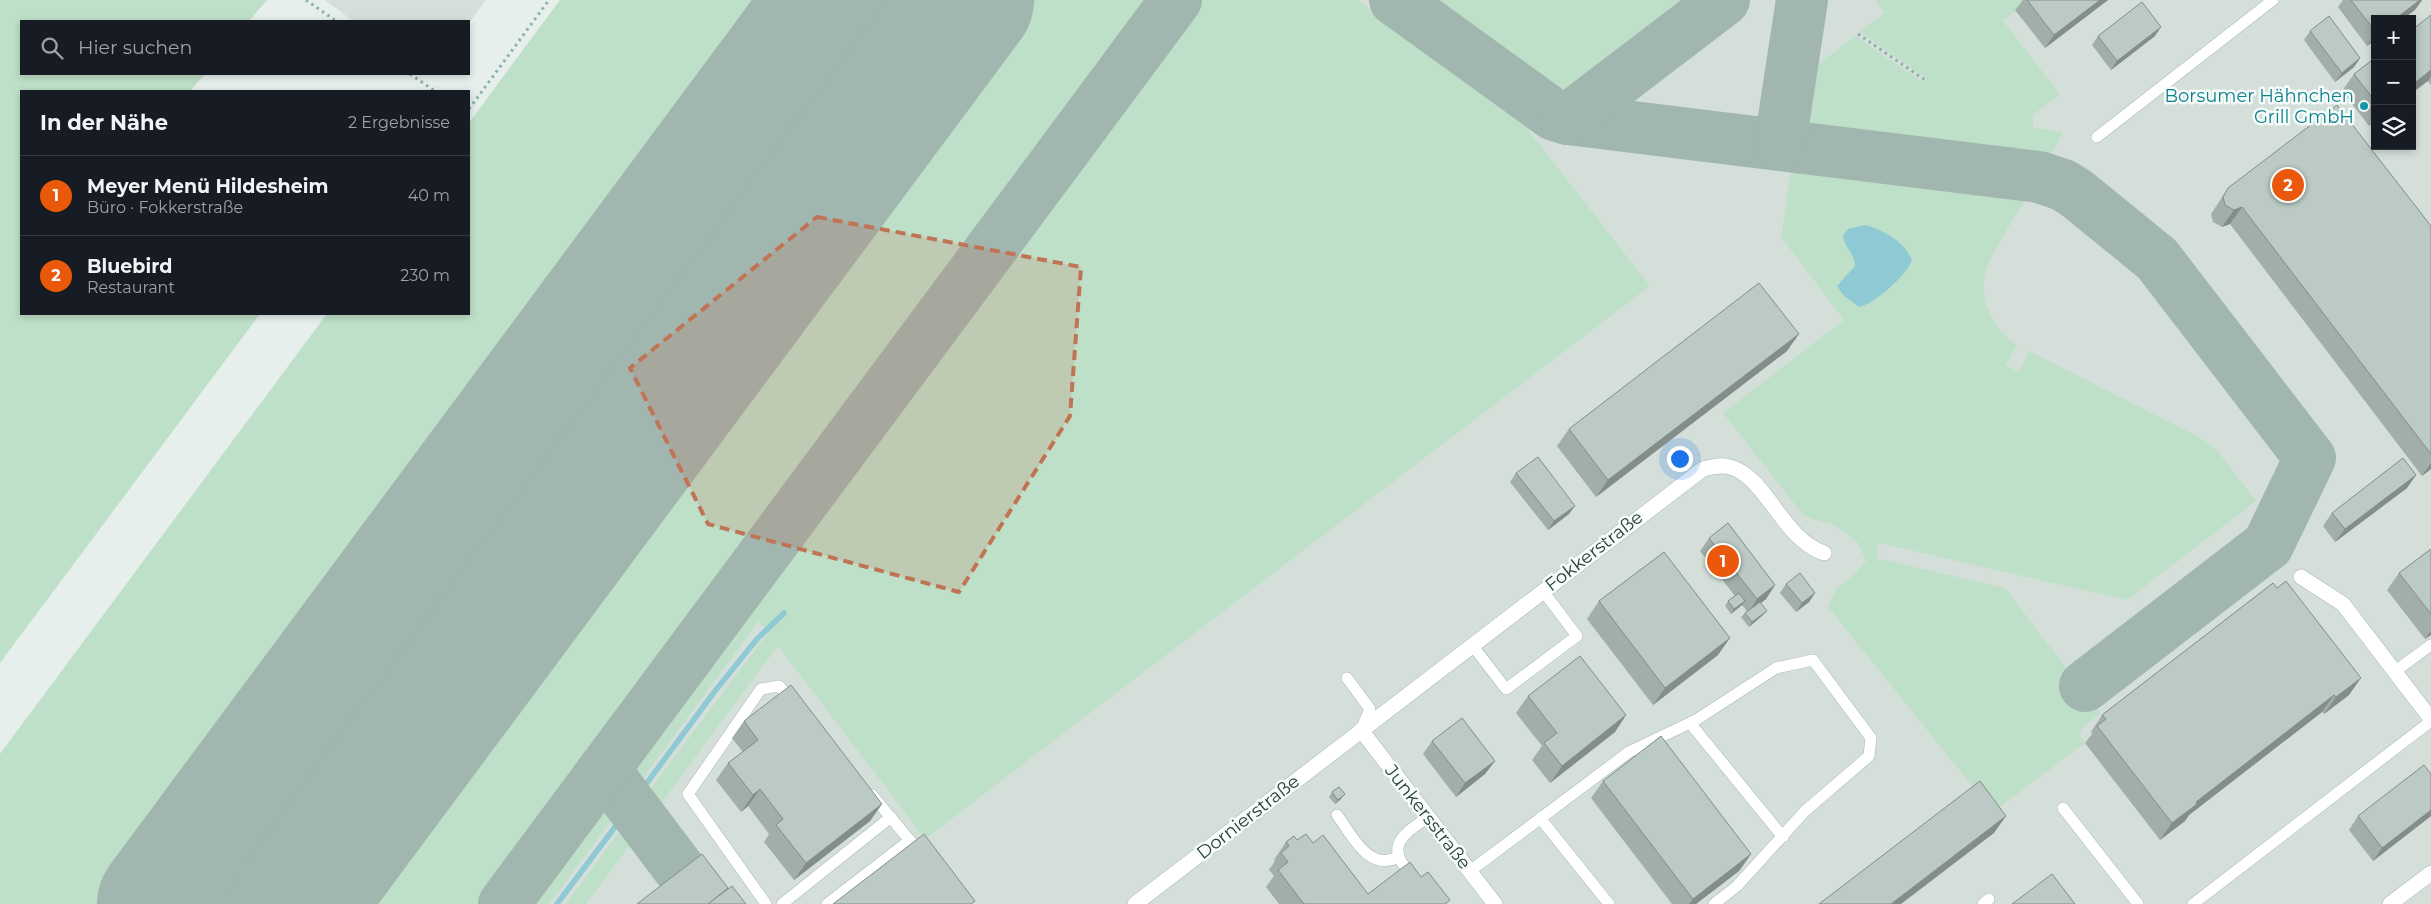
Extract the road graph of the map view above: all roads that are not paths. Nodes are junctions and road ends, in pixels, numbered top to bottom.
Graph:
1 (2273, 0) edge
2 (2097, 136) dead end
3 (1824, 553) dead end
4 (2301, 577) dead end
5 (1543, 590) junction
6 (1472, 645) junction
7 (2431, 645) edge
8 (2394, 672) junction
9 (1347, 678) dead end
10 (804, 715) edge
11 (2431, 720) edge
12 (1690, 723) junction
13 (1361, 730) junction
14 (866, 788) edge
15 (2064, 808) dead end
16 (1337, 815) dead end
17 (891, 817) junction
18 (1428, 817) junction
19 (1540, 818) junction
20 (1783, 837) junction
21 (910, 840) junction
22 (1399, 857) junction
23 (927, 861) edge
24 (1470, 871) junction
25 (2431, 873) edge
26 (1423, 888) edge
27 (766, 904) edge
28 (782, 904) edge
29 (828, 904) edge
30 (1135, 904) edge
31 (1495, 904) edge
32 (1609, 904) edge
33 (1714, 904) edge
34 (2138, 904) edge
35 (2193, 904) edge
36 (2390, 904) edge

1 - 2 lane
3 - 5 street, Fokkerstraße
4 - 8 street
5 - 6 street, Fokkerstraße
5 - 6 lane
6 - 13 street, Fokkerstraße
7 - 8 lane
8 - 11 street
9 - 13 lane
10 - 27 lane
11 - 35 lane
12 - 19 lane
12 - 20 lane
12 - 20 lane
13 - 18 street, Junkersstraße
13 - 30 street, Dornierstraße
14 - 17 lane
15 - 34 lane
16 - 22 lane
17 - 21 lane
17 - 28 lane
18 - 22 lane
18 - 24 street, Junkersstraße
19 - 24 lane
19 - 32 lane
20 - 33 lane
21 - 23 lane
21 - 29 lane
22 - 26 lane
24 - 31 street, Junkersstraße
25 - 36 street

